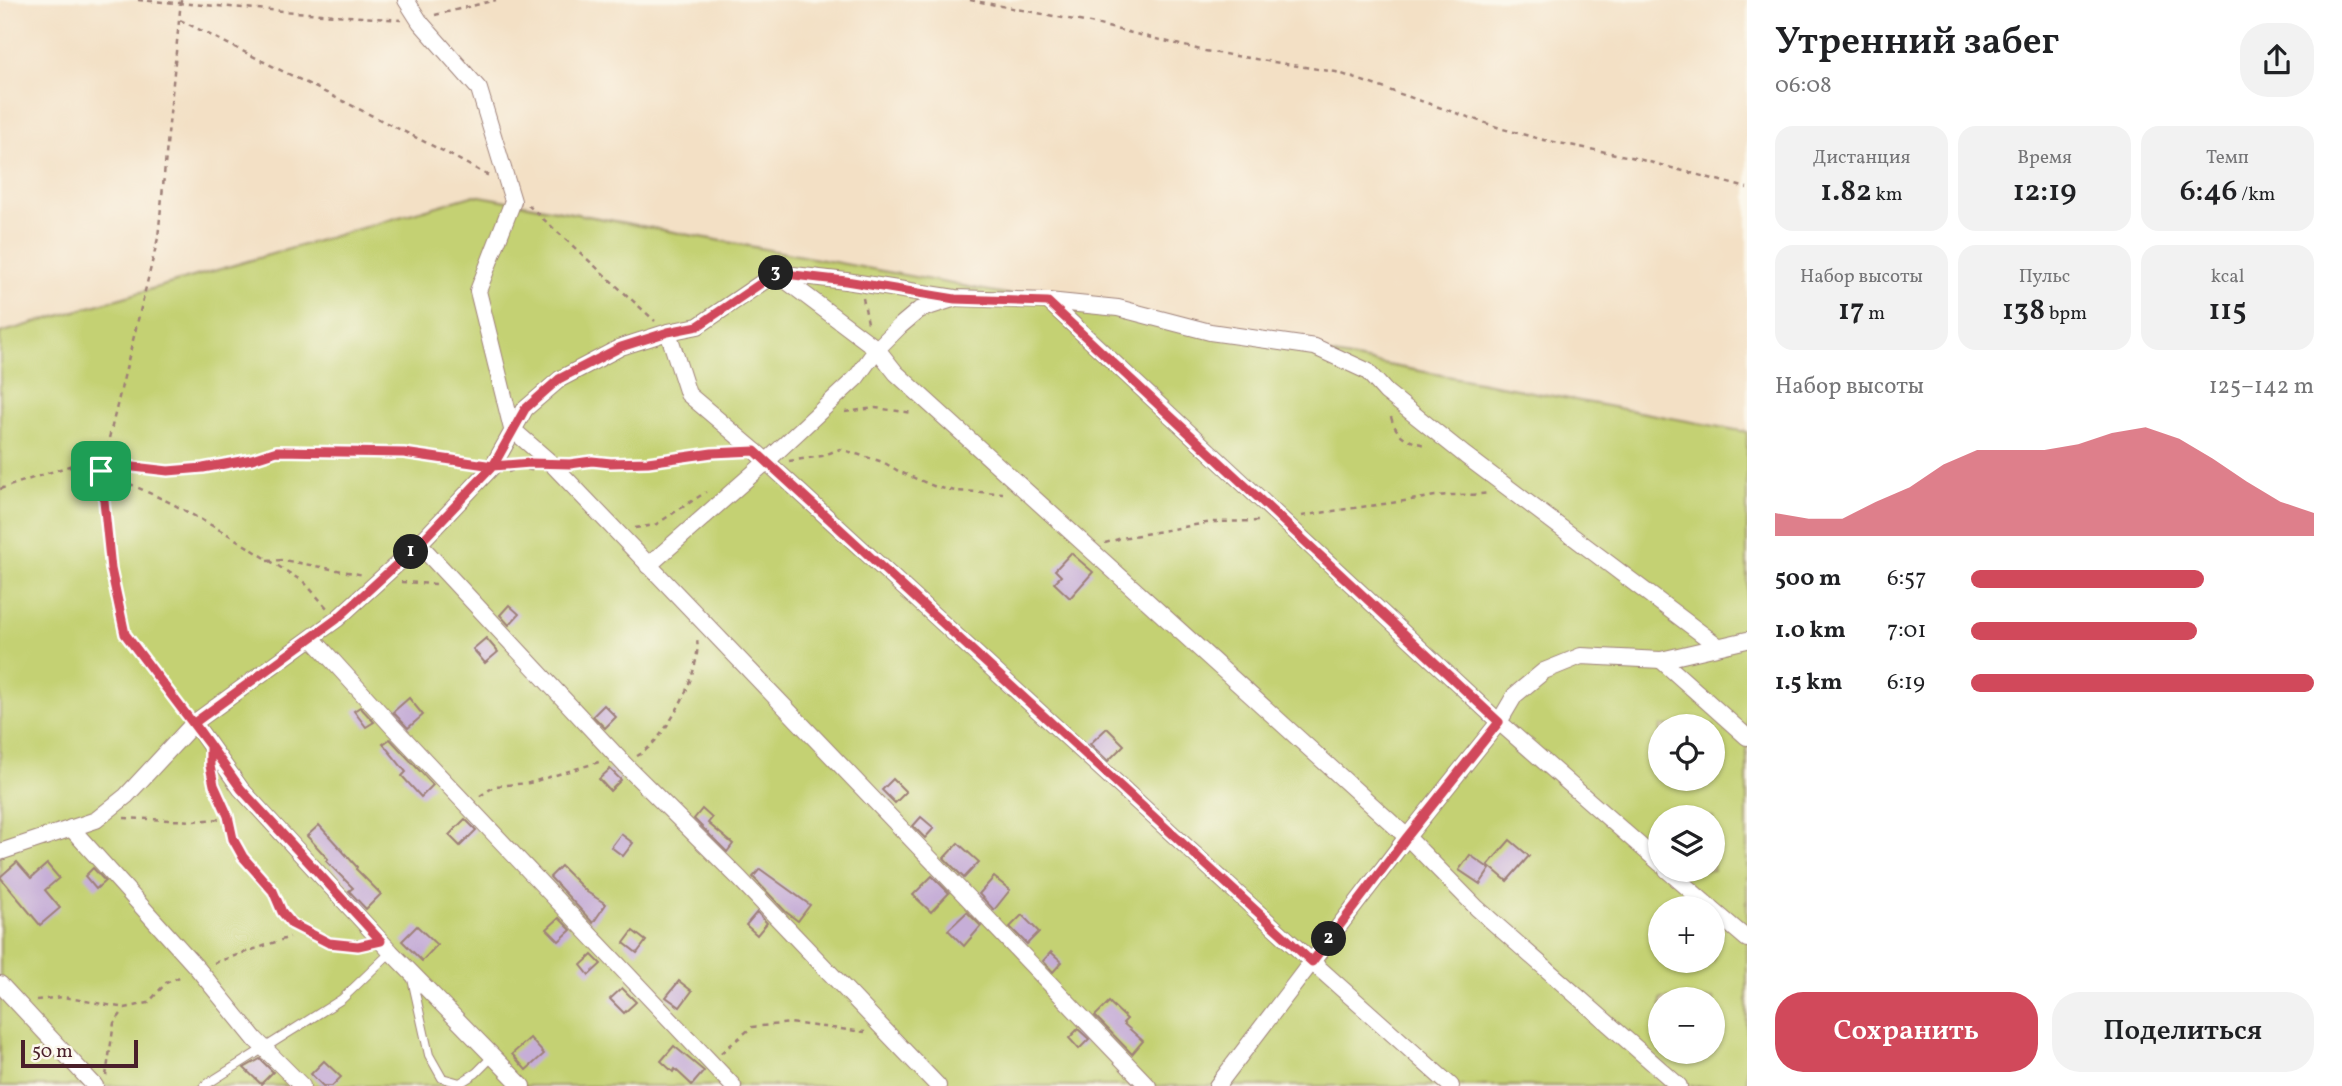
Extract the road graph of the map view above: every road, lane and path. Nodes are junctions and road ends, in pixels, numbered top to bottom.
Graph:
1 (138, 0) edge
2 (406, 0) edge
3 (496, 0) edge
4 (970, 0) edge
5 (181, 1) edge
6 (180, 20) junction
7 (420, 22) junction
8 (509, 187) junction
9 (1747, 188) edge
10 (527, 205) dead end
11 (776, 273) junction
12 (860, 283) junction
13 (955, 299) junction
14 (1048, 302) junction
15 (868, 325) dead end
16 (668, 332) junction
17 (877, 349) junction
18 (840, 412) dead end
19 (917, 413) dead end
20 (512, 429) junction
21 (108, 440) junction
22 (761, 456) junction
23 (551, 463) junction
24 (493, 466) junction
25 (68, 467) junction
26 (101, 471) junction
27 (569, 481) junction
28 (478, 482) junction
29 (0, 489) edge
30 (710, 489) dead end
31 (1024, 489) junction
32 (104, 498) junction
33 (608, 523) junction
34 (419, 544) junction
35 (648, 566) junction
36 (693, 612) junction
37 (337, 619) junction
38 (312, 638) junction
39 (1747, 640) edge
40 (1718, 646) junction
41 (1661, 660) junction
42 (1499, 722) junction
43 (194, 723) junction
44 (1747, 737) edge
45 (210, 746) junction
46 (620, 760) junction
47 (466, 805) junction
48 (228, 816) junction
49 (123, 817) dead end
50 (71, 828) junction
51 (1407, 837) junction
52 (0, 852) edge
53 (1648, 853) edge
54 (1681, 882) edge
55 (1697, 896) edge
56 (1725, 920) edge
57 (307, 932) junction
58 (1747, 939) edge
59 (386, 947) junction
60 (1312, 962) junction
61 (198, 969) junction
62 (411, 973) junction
63 (0, 984) edge
64 (16, 1001) junction
65 (125, 1008) junction
66 (884, 1032) junction
67 (263, 1047) junction
68 (493, 1056) junction
69 (711, 1062) junction
70 (1222, 1084) edge
71 (95, 1086) edge
72 (104, 1086) edge
73 (204, 1086) edge
74 (302, 1086) edge
75 (522, 1086) edge
76 (733, 1086) edge
77 (938, 1086) edge
78 (1148, 1086) edge
79 (1451, 1086) edge
80 (1679, 1086) edge

1 - 5 path
2 - 7 street
3 - 7 path
4 - 9 path
5 - 6 path
5 - 7 path
6 - 8 path
6 - 21 path
7 - 8 street
8 - 20 street
10 - 16 path
11 - 12 street
11 - 16 street
11 - 17 street
12 - 13 street
12 - 15 path
13 - 14 street
13 - 17 street
14 - 40 street
14 - 42 street
16 - 20 street
16 - 22 street
17 - 22 street
17 - 31 street
18 - 19 path
20 - 23 street
20 - 24 street
21 - 25 path
21 - 26 path
22 - 23 path
22 - 31 path
22 - 35 street
22 - 60 street
23 - 24 path
23 - 27 street
24 - 26 path
24 - 28 street
25 - 29 path
25 - 32 path
26 - 32 path
26 - 37 path
27 - 28 path
27 - 33 street
28 - 34 street
30 - 33 path
31 - 51 street
32 - 43 path
33 - 35 street
34 - 37 street
34 - 46 street
35 - 36 street
36 - 46 path
36 - 78 street
37 - 38 street
38 - 43 street
38 - 47 street
39 - 40 street
40 - 41 street
41 - 42 street
41 - 44 street
42 - 51 street
42 - 53 street
43 - 45 street
43 - 50 street
45 - 48 lane
45 - 59 street
46 - 47 path
46 - 66 street
47 - 69 street
48 - 49 path
48 - 57 lane
50 - 52 street
50 - 61 street
51 - 60 street
51 - 80 street
54 - 55 street
56 - 58 street
57 - 59 lane
57 - 61 path
59 - 62 street
59 - 67 lane
60 - 70 street
60 - 79 street
61 - 65 path
61 - 67 street
62 - 68 street
62 - 68 lane
63 - 64 street
64 - 65 path
64 - 71 street
65 - 72 path
66 - 69 path
66 - 77 street
67 - 73 lane
67 - 74 street
68 - 75 street
69 - 76 street

